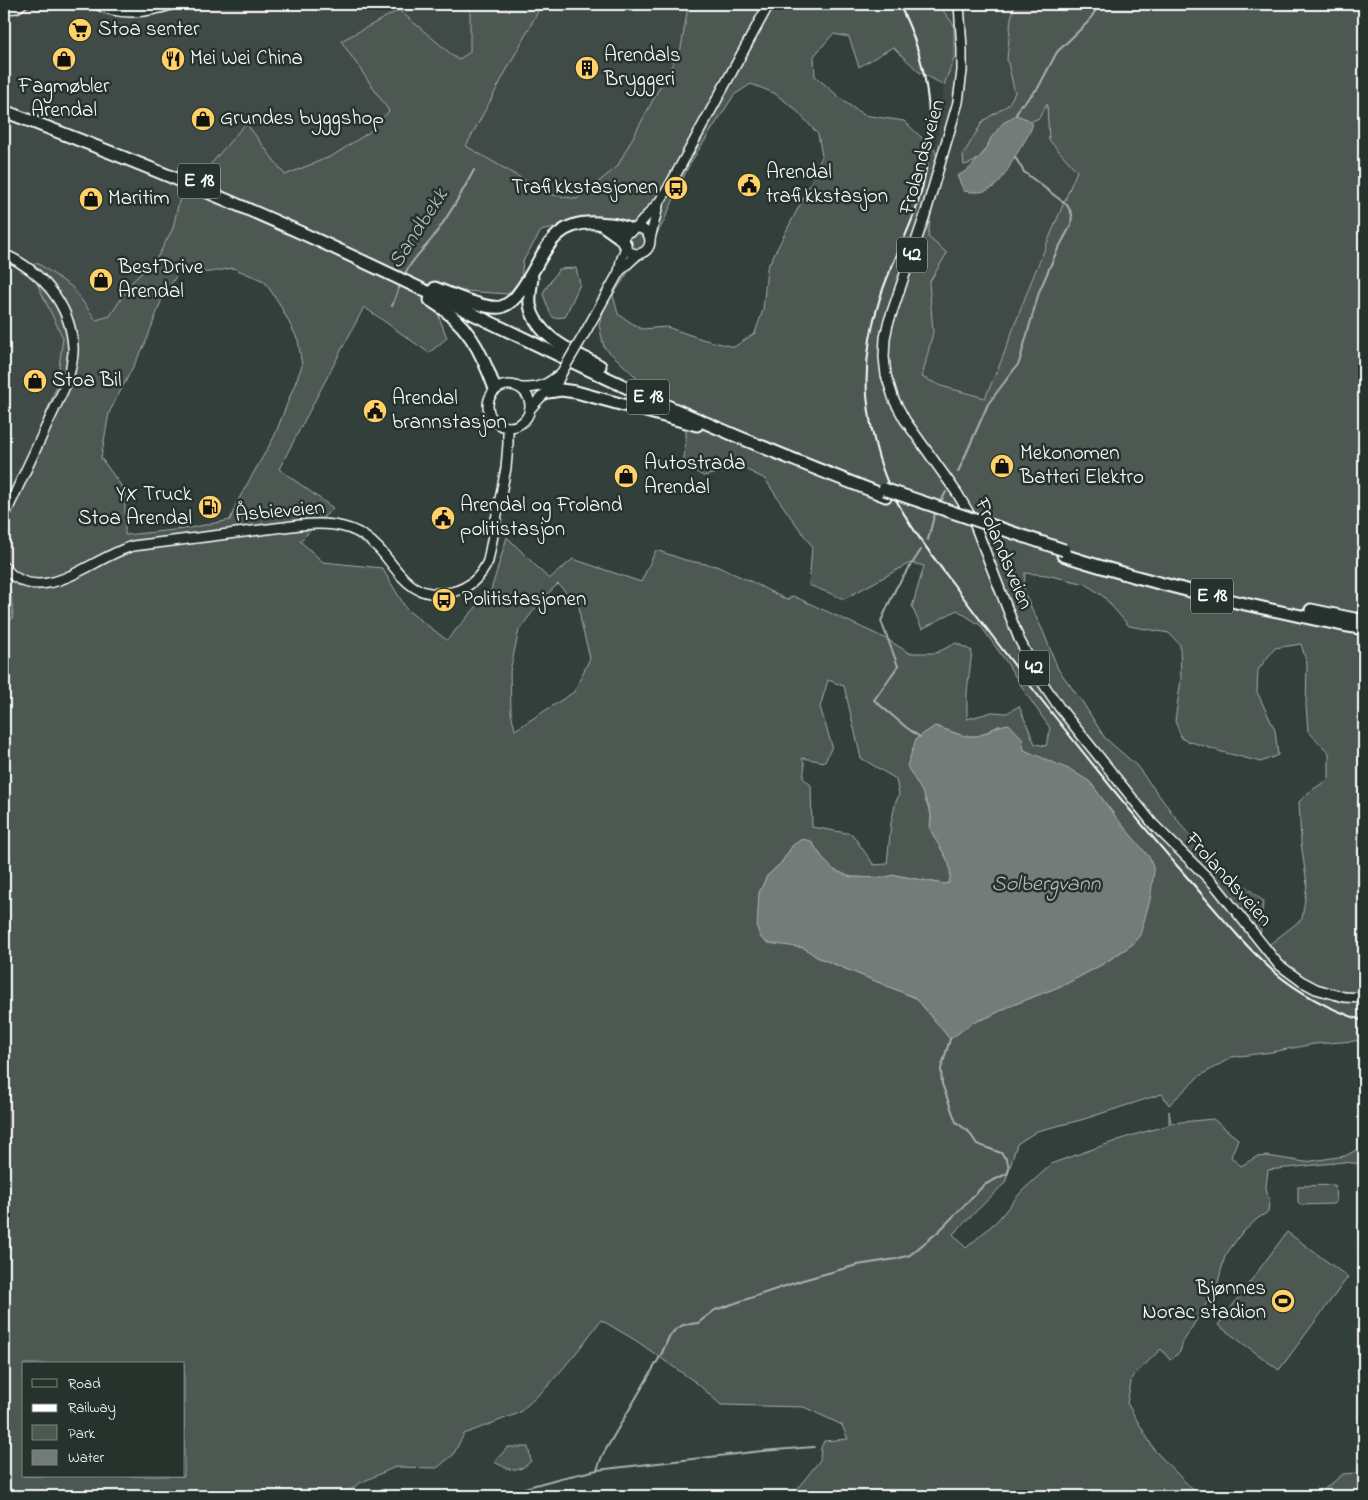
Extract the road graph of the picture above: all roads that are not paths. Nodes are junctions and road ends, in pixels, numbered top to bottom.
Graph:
1 (22, 4) edge
2 (96, 4) edge
3 (174, 4) edge
4 (762, 4) edge
5 (769, 4) edge
6 (959, 4) edge
7 (4, 9) edge
8 (742, 53) junction
9 (4, 103) edge
10 (4, 111) edge
11 (660, 201) junction
12 (600, 223) junction
13 (634, 229) junction
14 (650, 239) junction
15 (626, 245) junction
16 (4, 254) edge
17 (638, 254) junction
18 (389, 271) junction
19 (619, 272) junction
20 (532, 276) junction
21 (415, 286) junction
22 (431, 287) junction
23 (606, 369) junction
24 (562, 372) junction
25 (521, 388) junction
26 (495, 389) junction
27 (548, 392) junction
28 (530, 409) junction
29 (508, 427) junction
30 (741, 438) junction
31 (885, 492) junction
32 (4, 517) edge
33 (1063, 552) junction
34 (4, 567) edge
35 (1364, 621) edge
36 (1364, 629) edge
37 (1364, 998) edge

1 - 7 main road
2 - 3 main road
4 - 8 main road
5 - 8 main road
6 - 37 main road, Frolandsveien / 42
8 - 11 main road
9 - 18 highway, E 18
10 - 18 highway, E 18
11 - 13 main road
11 - 14 main road
12 - 13 highway, E 18
12 - 15 highway
12 - 20 highway, E 18
13 - 14 main road
13 - 15 main road
14 - 17 main road
15 - 17 main road
15 - 19 main road
16 - 32 main road
17 - 19 main road
18 - 21 highway, E 18
19 - 24 main road, bridge
20 - 22 highway, E 18
20 - 23 highway, E 18
21 - 22 highway, E 18
21 - 26 highway, E 18
21 - 30 highway, E 18
22 - 23 highway, E 18
23 - 31 highway, E 18
24 - 25 main road
24 - 27 main road
25 - 26 main road
25 - 28 main road
26 - 29 main road
27 - 28 main road
27 - 30 highway, E 18
28 - 29 main road
29 - 34 main road, Åsbieveien
30 - 31 highway, E 18
31 - 33 highway, E 18
33 - 35 highway, E 18
33 - 36 highway, E 18

